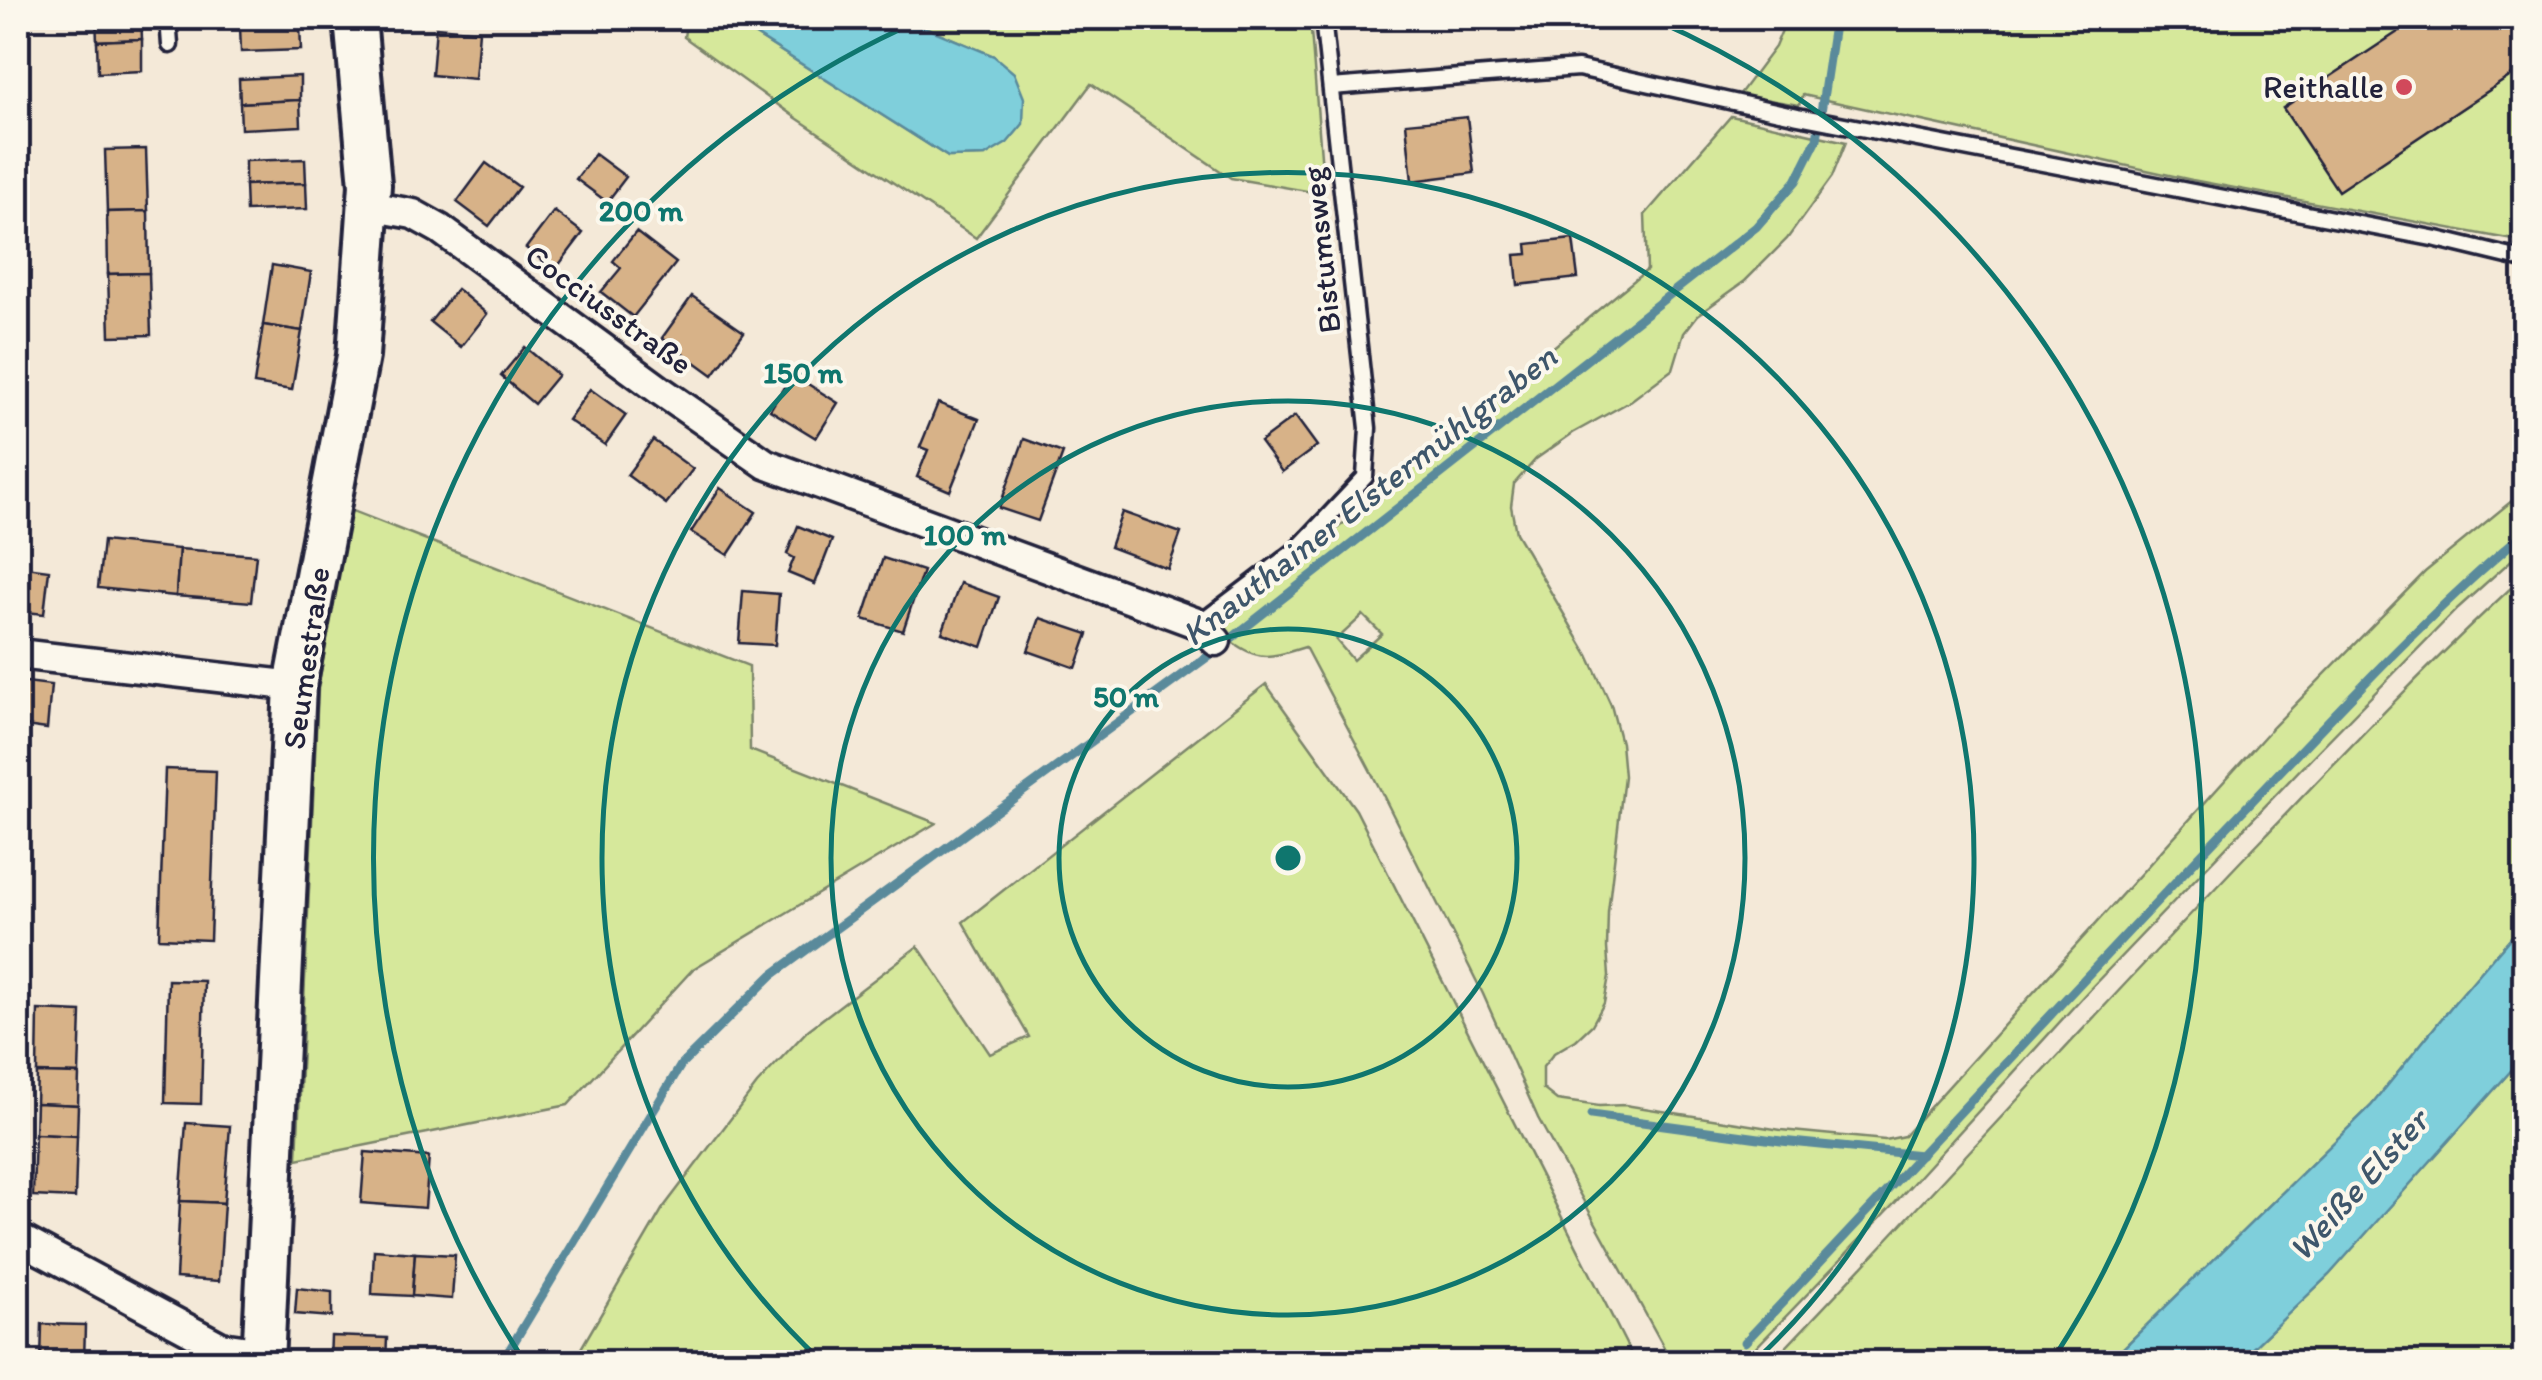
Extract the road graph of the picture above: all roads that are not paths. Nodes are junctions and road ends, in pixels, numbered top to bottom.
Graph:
1 (168, 18) edge
2 (355, 18) edge
3 (1324, 18) edge
4 (170, 45) dead end
5 (1330, 87) junction
6 (369, 206) junction
7 (2522, 259) edge
8 (1365, 477) joint
9 (1207, 632) joint
10 (18, 654) edge
11 (296, 686) junction
12 (18, 1238) edge
13 (264, 1358) edge

1 - 4 lane
2 - 6 street, Seumestraße
3 - 5 lane, Bistumsweg
5 - 7 lane
5 - 8 lane, Bistumsweg
6 - 9 street, Cocciusstraße
6 - 11 street, Seumestraße
8 - 9 lane, Cocciusstraße
10 - 11 street
11 - 13 street, Seumestraße
12 - 13 street

